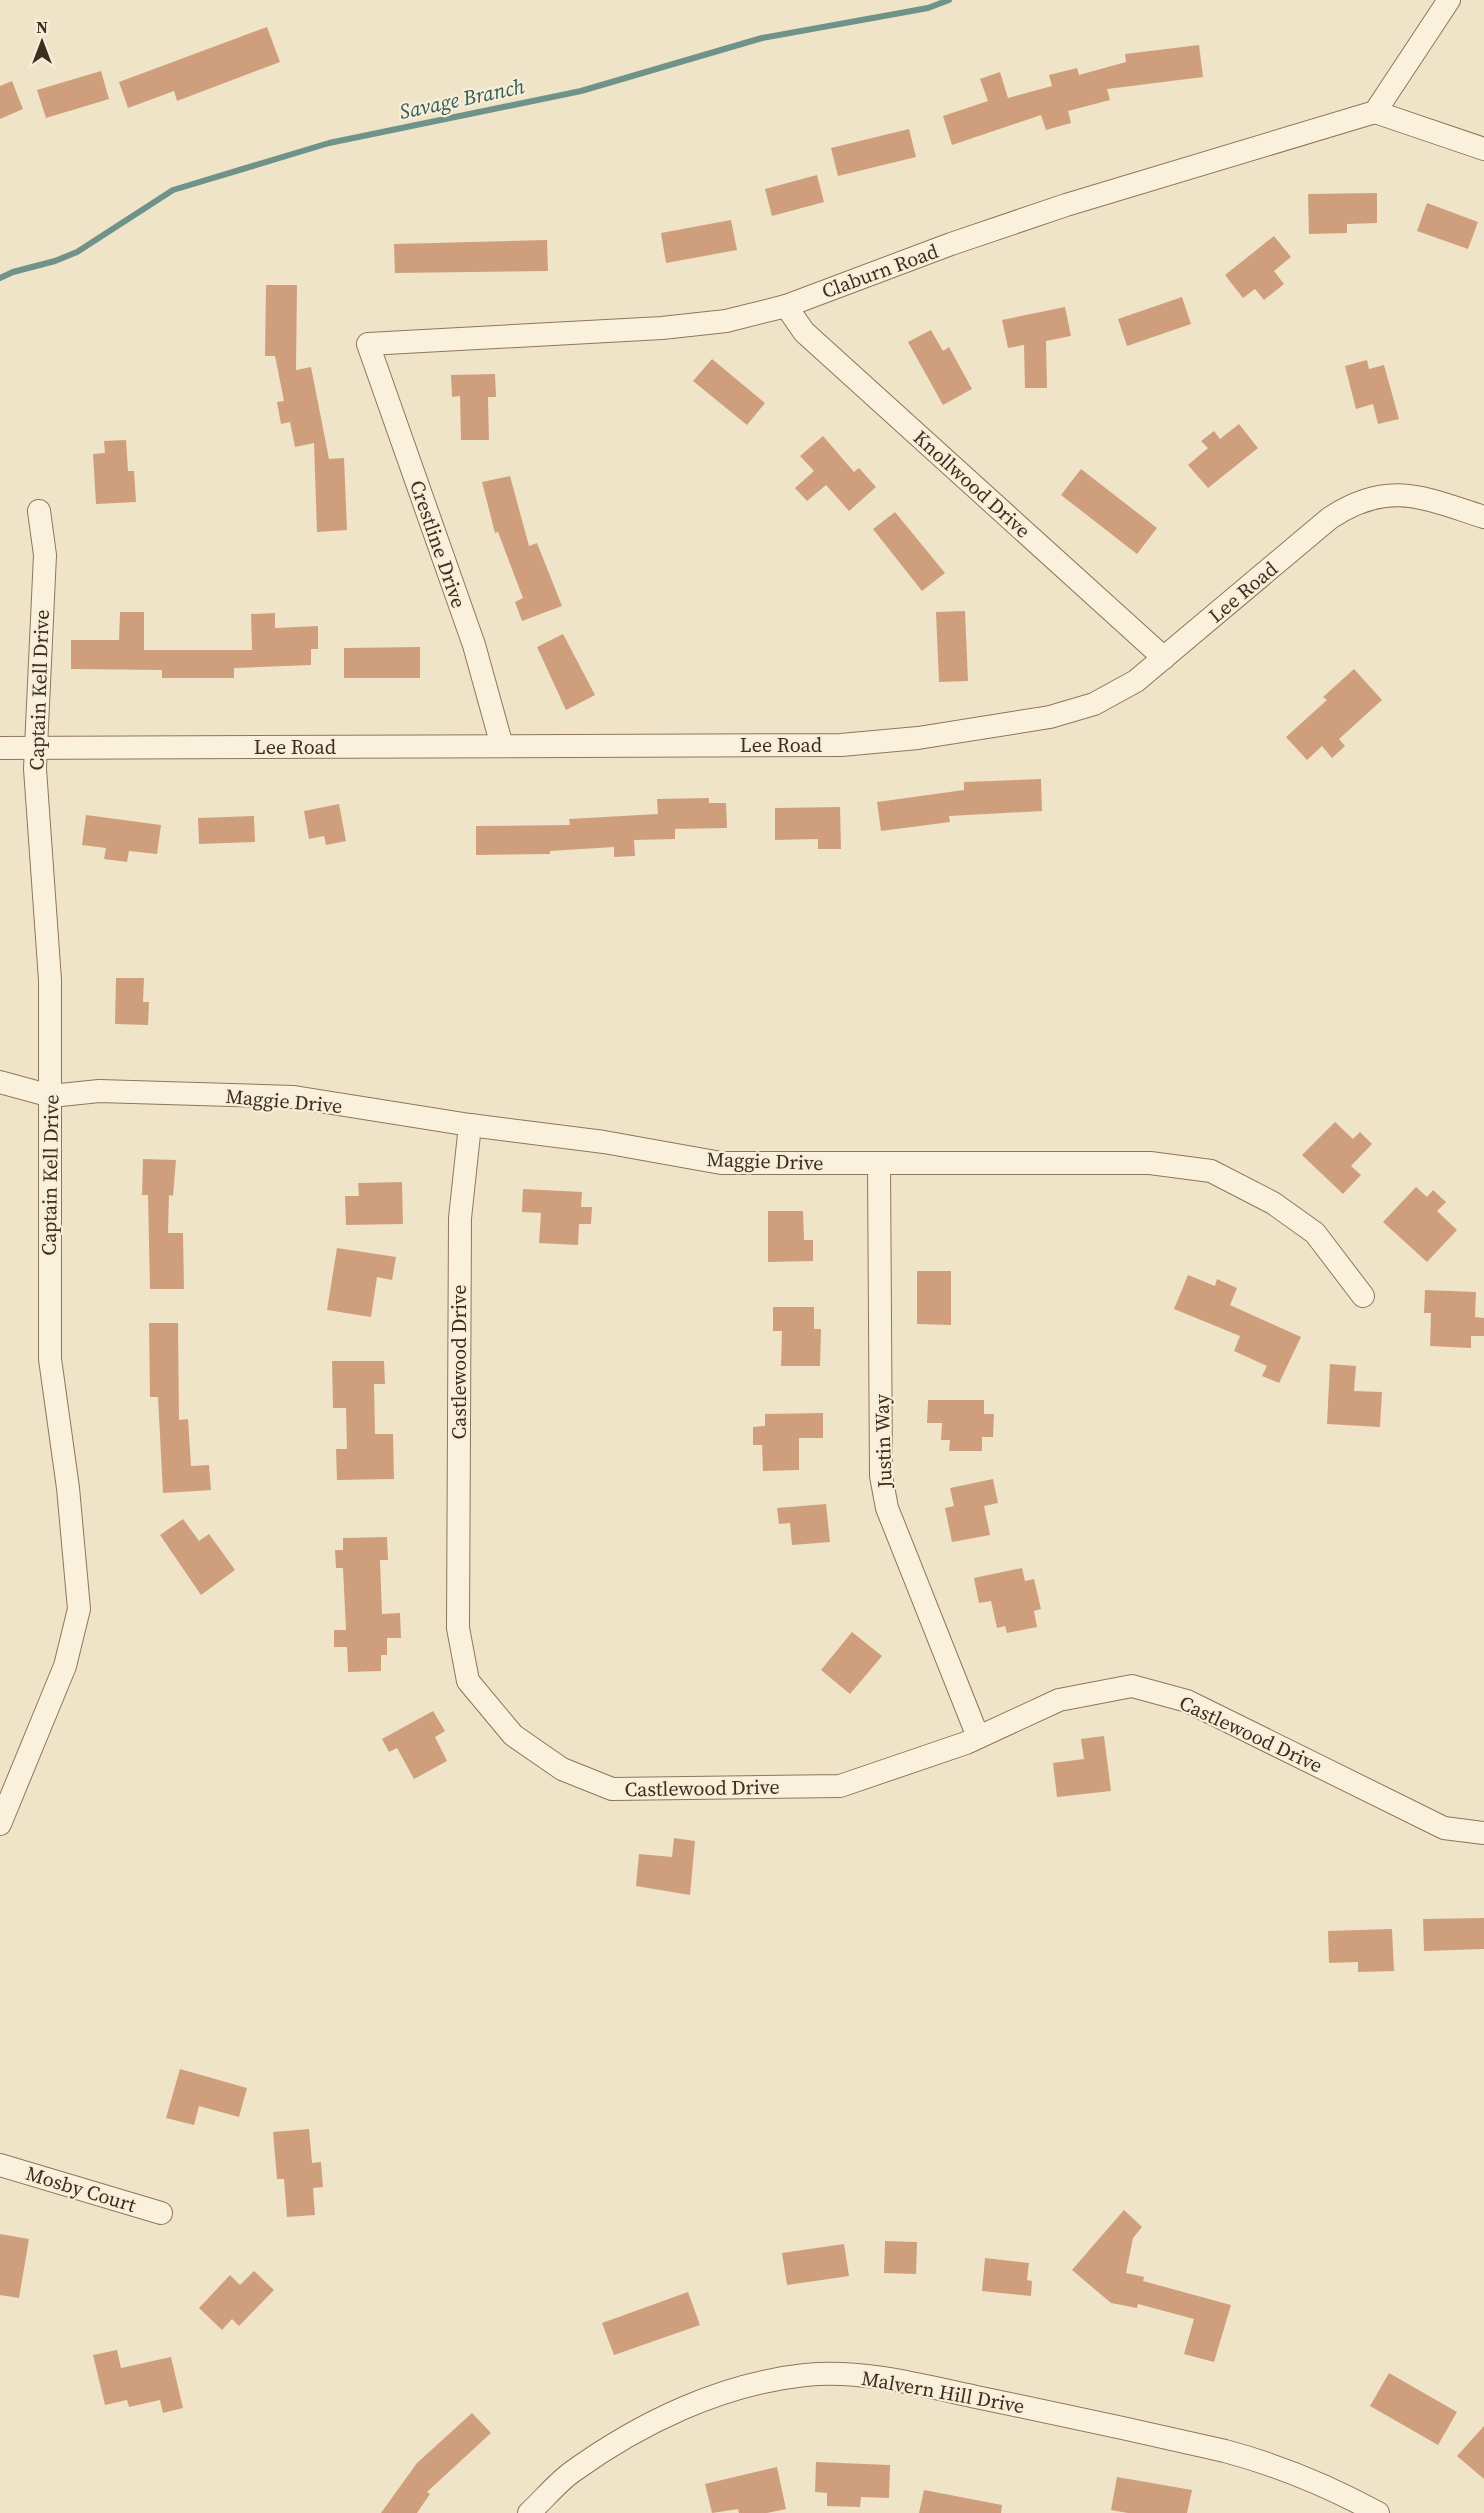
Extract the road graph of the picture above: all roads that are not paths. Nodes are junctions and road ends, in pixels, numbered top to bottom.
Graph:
1 (1449, 0) edge
2 (1375, 112) junction
3 (1484, 149) edge
4 (786, 306) junction
5 (368, 344) joint
6 (39, 511) dead end
7 (1484, 517) edge
8 (1164, 658) junction
9 (502, 746) junction
10 (0, 748) edge
11 (36, 748) junction
12 (0, 1082) edge
13 (51, 1096) junction
14 (470, 1125) junction
15 (879, 1164) junction
16 (1364, 1296) dead end
17 (978, 1737) junction
18 (0, 1824) edge
19 (1484, 1833) edge
20 (0, 2165) edge
21 (161, 2213) dead end
22 (529, 2513) edge
23 (1378, 2513) edge

1 - 2 street
2 - 3 street
2 - 4 street, Claburn Road
4 - 5 street, Claburn Road
4 - 8 street, Knollwood Drive
5 - 9 street, Crestline Drive
6 - 11 street, Captain Kell Drive
7 - 8 street, Lee Road
8 - 9 street, Lee Road
9 - 11 street, Lee Road
10 - 11 street, Lee Road
11 - 13 street, Captain Kell Drive
12 - 13 street
13 - 14 street, Maggie Drive
13 - 18 street, Captain Kell Drive
14 - 15 street, Maggie Drive
14 - 17 street, Castlewood Drive
15 - 16 street, Maggie Drive
15 - 17 street, Justin Way
17 - 19 street, Castlewood Drive
20 - 21 street, Mosby Court
22 - 23 street, Malvern Hill Drive

